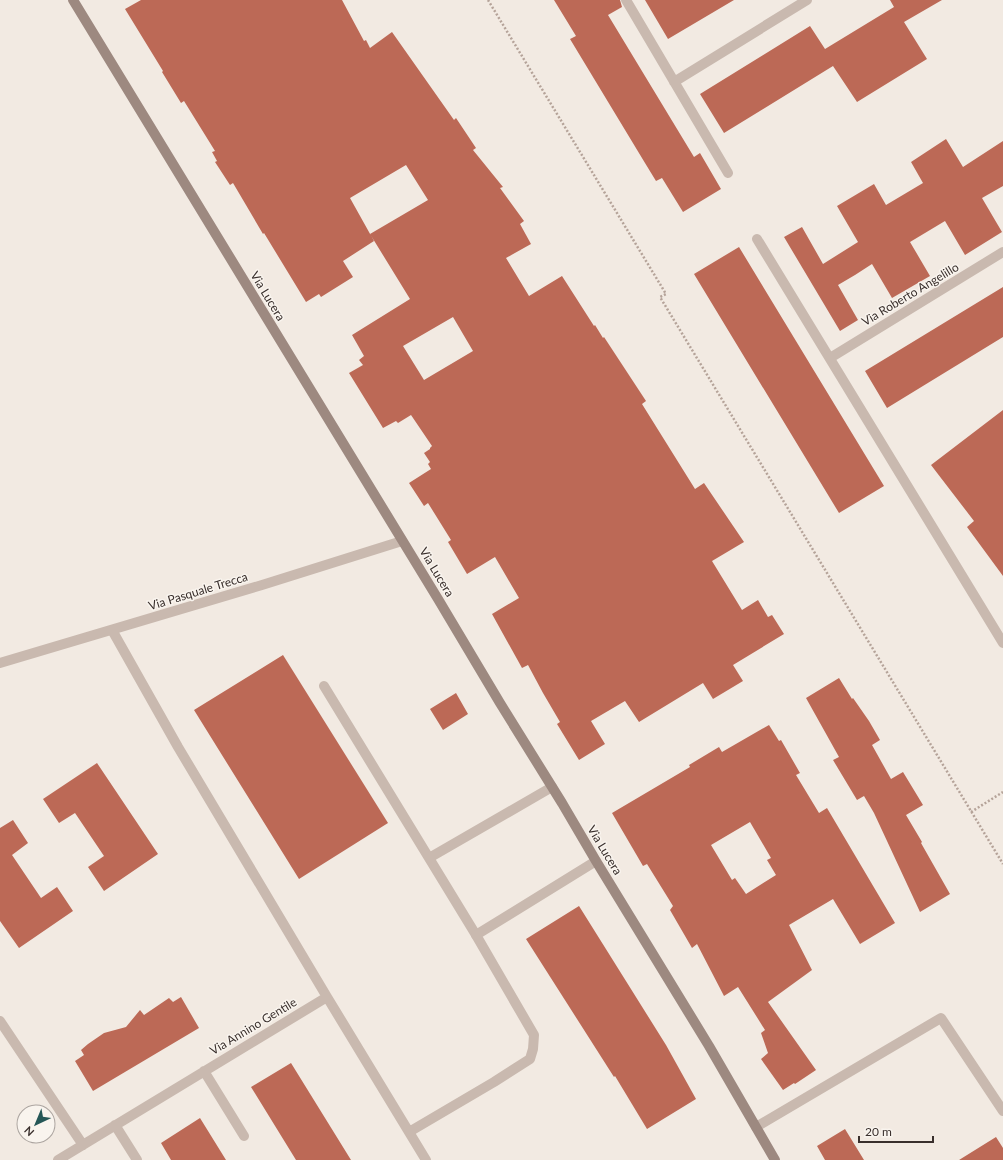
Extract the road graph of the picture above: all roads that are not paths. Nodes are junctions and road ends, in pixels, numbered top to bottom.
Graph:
1 (73, 0) edge
2 (626, 0) edge
3 (807, 0) edge
4 (674, 82) junction
5 (728, 173) dead end
6 (757, 240) dead end
7 (1003, 252) edge
8 (830, 358) junction
9 (402, 541) junction
10 (999, 626) edge
11 (112, 630) junction
12 (1003, 643) edge
13 (0, 663) edge
14 (324, 686) dead end
15 (552, 787) junction
16 (429, 858) junction
17 (596, 861) junction
18 (476, 935) junction
19 (327, 997) junction
20 (0, 1021) edge
21 (204, 1071) junction
22 (1003, 1111) edge
23 (115, 1125) junction
24 (756, 1127) junction
25 (409, 1132) junction
26 (244, 1136) dead end
27 (83, 1146) junction
28 (58, 1160) edge
29 (137, 1160) edge
30 (426, 1160) edge
31 (775, 1160) edge

1 - 9 main road, Via Lucera
2 - 4 street
3 - 4 street
4 - 5 street
6 - 8 street
7 - 8 street, Via Roberto Angelillo
8 - 10 street
9 - 11 street, Via Pasquale Trecca
9 - 15 main road, Via Lucera
10 - 12 street
11 - 13 street, Via Pasquale Trecca
11 - 19 street
14 - 16 street
15 - 16 street
15 - 17 main road, Via Lucera
16 - 18 street
17 - 18 street
17 - 24 main road, Via Lucera
18 - 25 street
19 - 21 street, Via Annino Gentile
19 - 25 street
20 - 27 street
21 - 23 street, Via Annino Gentile
21 - 26 street
22 - 24 street
23 - 27 street, Via Annino Gentile
23 - 29 street
24 - 31 main road, Via Lucera
25 - 30 street
27 - 28 street, Via Annino Gentile

